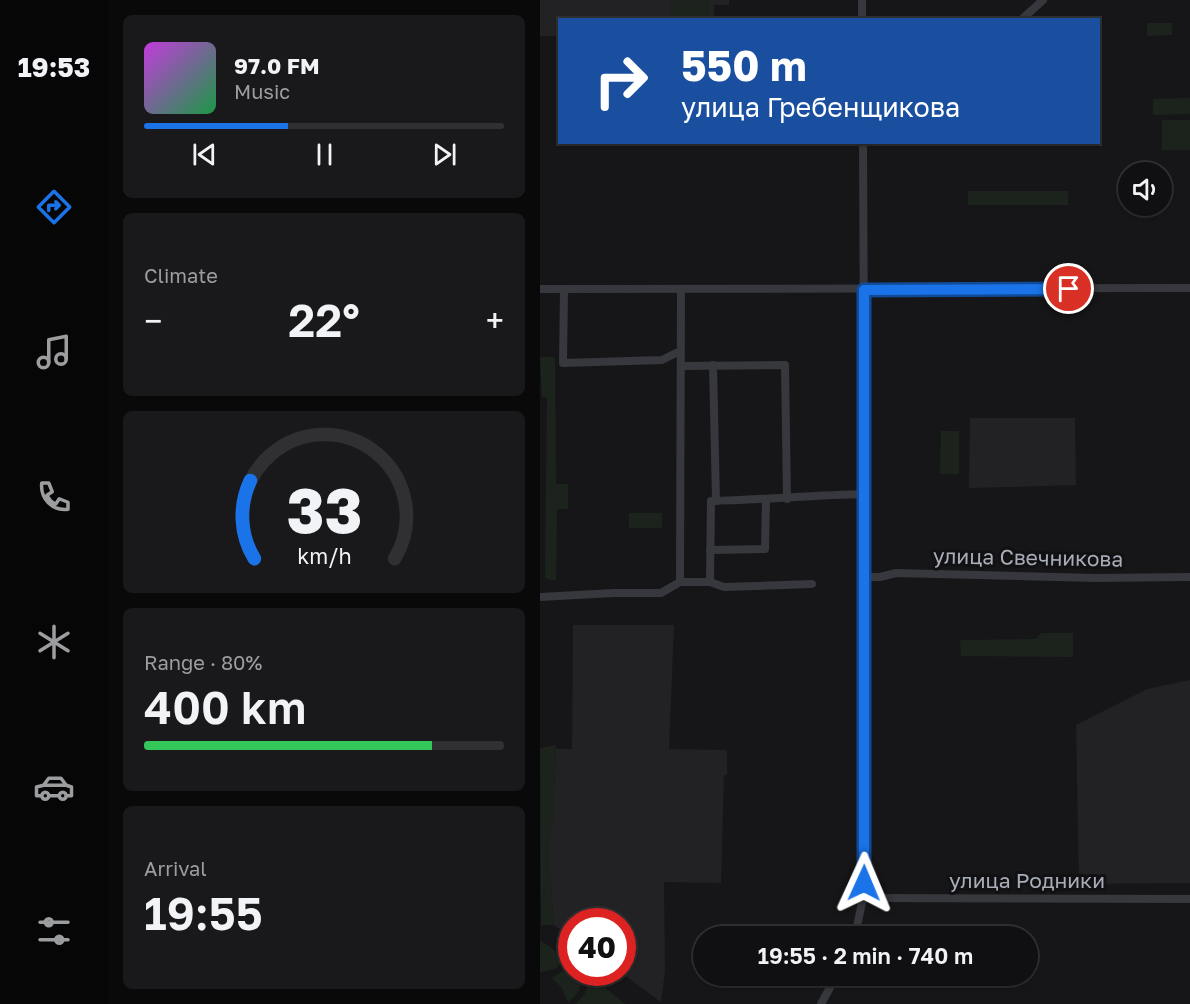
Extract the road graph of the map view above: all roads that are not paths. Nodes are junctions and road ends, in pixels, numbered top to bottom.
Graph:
1 (862, 0) edge
2 (1043, 0) edge
3 (862, 18) edge
4 (1024, 18) edge
5 (863, 144) edge
6 (1190, 288) edge
7 (540, 290) edge
8 (564, 290) junction
9 (681, 290) junction
10 (864, 290) junction
11 (676, 353) dead end
12 (713, 365) junction
13 (681, 366) junction
14 (865, 494) junction
15 (787, 499) junction
16 (765, 500) junction
17 (716, 501) junction
18 (710, 550) junction
19 (865, 577) junction
20 (1190, 577) edge
21 (680, 582) junction
22 (710, 582) junction
23 (812, 584) dead end
24 (540, 597) edge
25 (863, 898) junction
26 (1190, 899) edge
27 (857, 926) edge
28 (831, 986) edge
29 (820, 1004) edge

1 - 3 street
2 - 4 street
5 - 10 street
6 - 10 street
7 - 8 street
8 - 9 street
8 - 11 street
9 - 10 street
9 - 13 street
10 - 14 street
12 - 13 street
12 - 15 street
12 - 17 street
13 - 21 street
14 - 15 street
14 - 19 street
15 - 16 street
16 - 17 street
16 - 18 street
17 - 18 street
18 - 22 street
19 - 20 street, улица Свечникова
19 - 25 street
21 - 22 street
21 - 24 street
22 - 23 street
25 - 26 street, улица Родники
25 - 27 street
28 - 29 street

